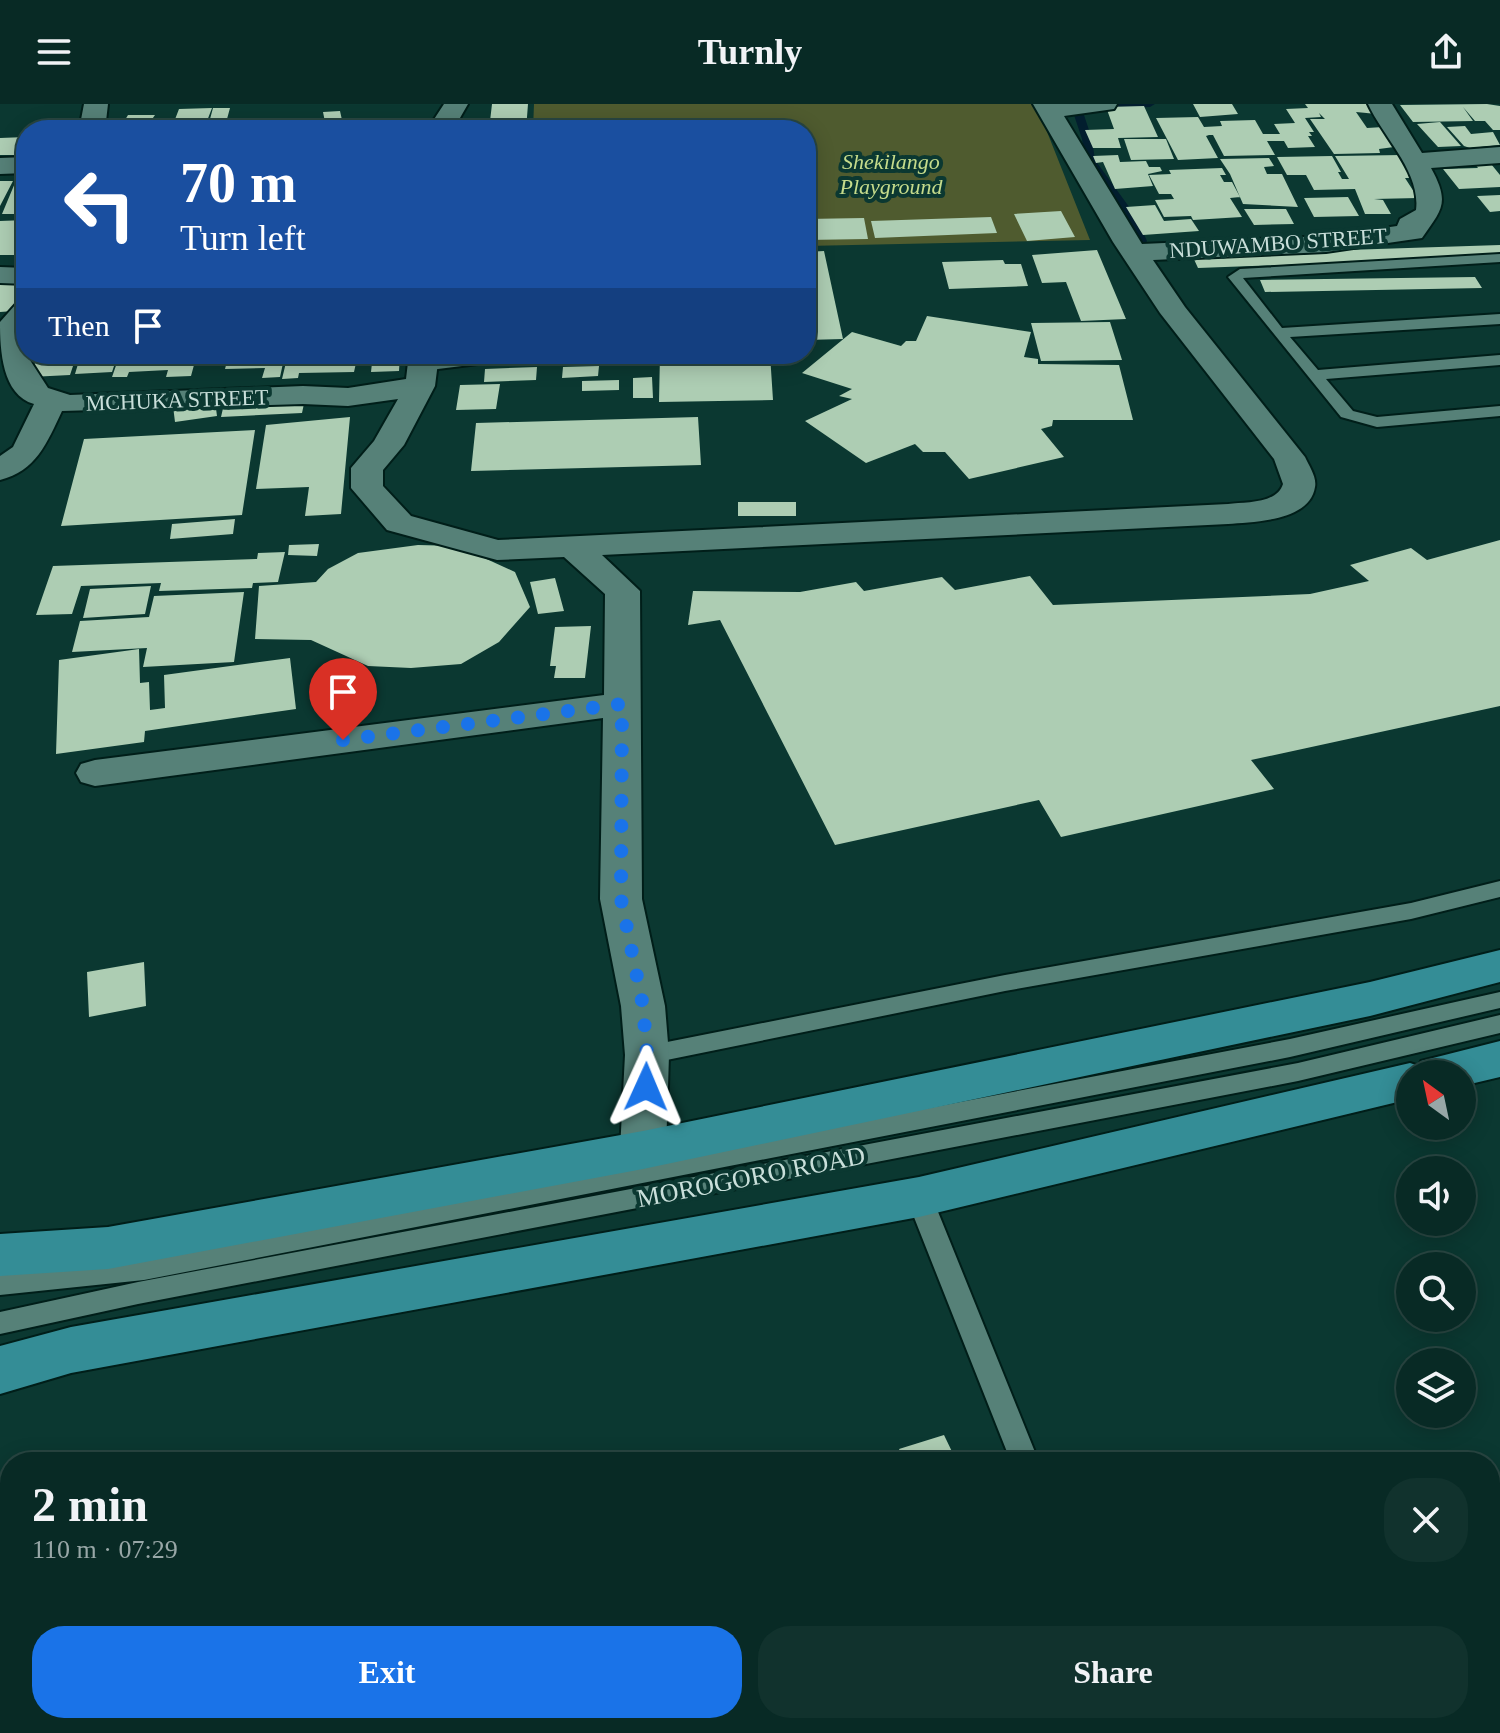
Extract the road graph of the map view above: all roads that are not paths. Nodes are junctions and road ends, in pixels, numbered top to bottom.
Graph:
1 (1105, 104) edge
2 (1380, 104) edge
3 (1047, 107) edge
4 (1500, 155) edge
5 (1416, 161) junction
6 (1136, 253) junction
7 (1500, 258) edge
8 (1500, 319) edge
9 (16, 322) edge
10 (1278, 333) junction
11 (16, 359) edge
12 (1500, 360) edge
13 (18, 364) edge
14 (454, 364) edge
15 (422, 369) edge
16 (1313, 375) junction
17 (51, 401) junction
18 (1500, 411) edge
19 (0, 470) edge
20 (574, 548) junction
21 (622, 704) junction
22 (95, 773) dead end
23 (1500, 889) edge
24 (1500, 966) edge
25 (1500, 1000) edge
26 (1500, 1024) edge
27 (647, 1055) junction
28 (1500, 1059) edge
29 (1476, 1065) edge
30 (1396, 1084) edge
31 (643, 1150) junction
32 (919, 1197) junction
33 (0, 1255) edge
34 (0, 1284) edge
35 (0, 1323) edge
36 (0, 1370) edge
37 (1021, 1452) edge

1 - 3 street
2 - 5 street, NDUWAMBO STREET
3 - 6 street
4 - 5 street
5 - 6 street, NDUWAMBO STREET
6 - 20 street
7 - 10 lane
8 - 10 lane
9 - 11 street, MCHUKA STREET
10 - 16 lane
12 - 16 lane
13 - 17 street, MCHUKA STREET
14 - 15 lane
15 - 17 street, MCHUKA STREET
15 - 20 street
16 - 18 lane
17 - 19 street
20 - 21 street
21 - 22 street
21 - 27 street
23 - 27 lane
24 - 31 highway, MOROGORO ROAD
25 - 34 lane, MOROGORO ROAD
26 - 35 lane, MOROGORO ROAD
27 - 31 street
28 - 29 highway
30 - 32 highway, MOROGORO ROAD
31 - 33 highway, MOROGORO ROAD
32 - 36 highway, MOROGORO ROAD
32 - 37 lane

